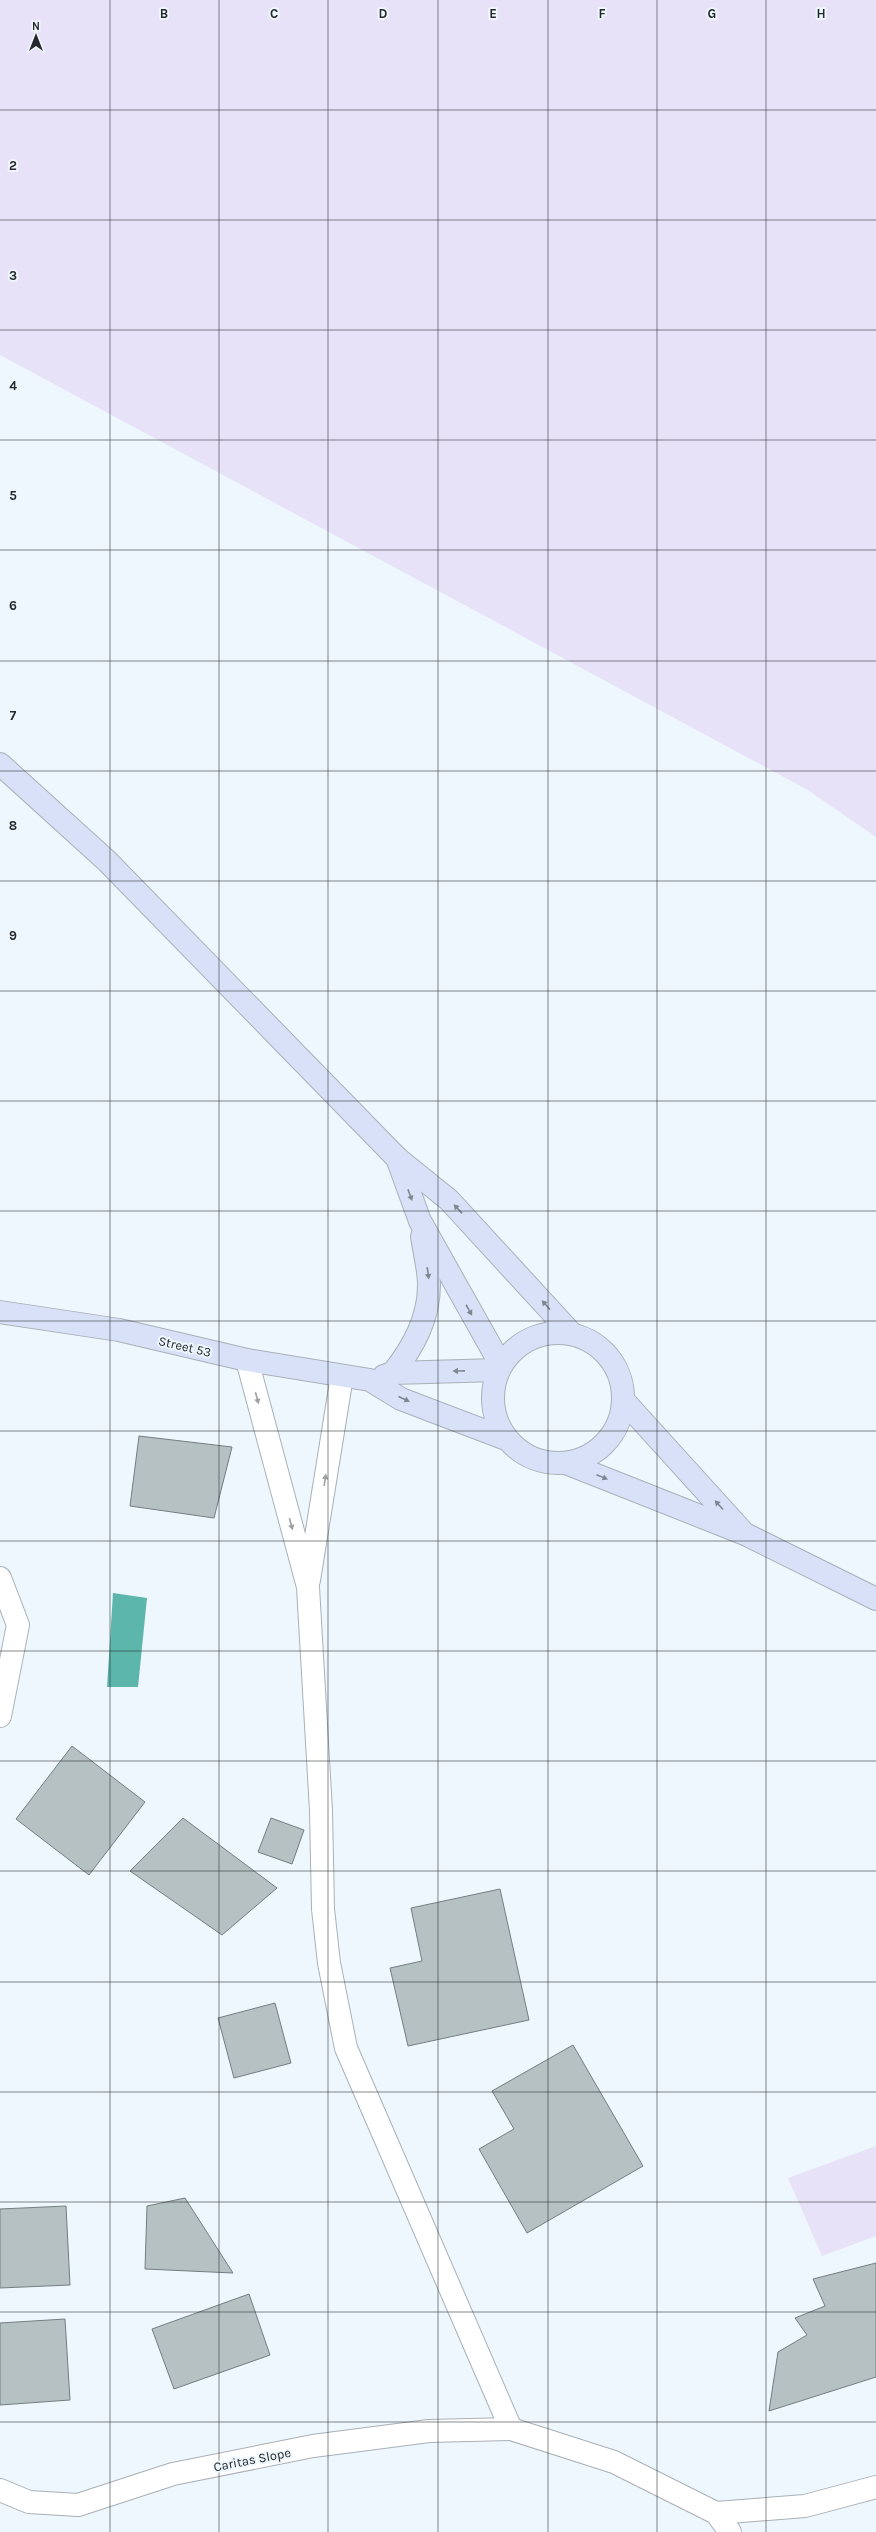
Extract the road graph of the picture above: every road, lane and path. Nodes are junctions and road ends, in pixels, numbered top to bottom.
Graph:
1 (0, 764) edge
2 (397, 1158) junction
3 (420, 1221) junction
4 (0, 1312) edge
5 (572, 1334) junction
6 (247, 1360) junction
7 (500, 1368) junction
8 (393, 1373) junction
9 (342, 1376) junction
10 (370, 1380) junction
11 (624, 1401) junction
12 (506, 1439) junction
13 (566, 1463) junction
14 (745, 1534) junction
15 (0, 1578) edge
16 (308, 1588) junction
17 (876, 1599) edge
18 (0, 1716) edge
19 (511, 2430) junction
20 (876, 2487) edge
21 (0, 2490) edge
22 (716, 2513) junction
23 (730, 2532) edge

1 - 2 street
2 -> 3 street
5 -> 2 street
3 -> 7 street
3 -> 8 street
4 - 6 street, Street 53
5 - 7 street
5 - 11 street
6 - 9 street, Street 53
6 -> 16 street
7 -> 8 street
7 - 12 street
8 - 10 street
9 - 10 street, Street 53
16 -> 9 street
10 -> 12 street
11 - 13 street
14 -> 11 street
12 - 13 street
13 -> 14 street
14 - 17 street
15 - 18 street
16 - 19 street
19 - 21 street, Caritas Slope
19 - 22 street, Caritas Slope
20 - 22 street
22 - 23 street

